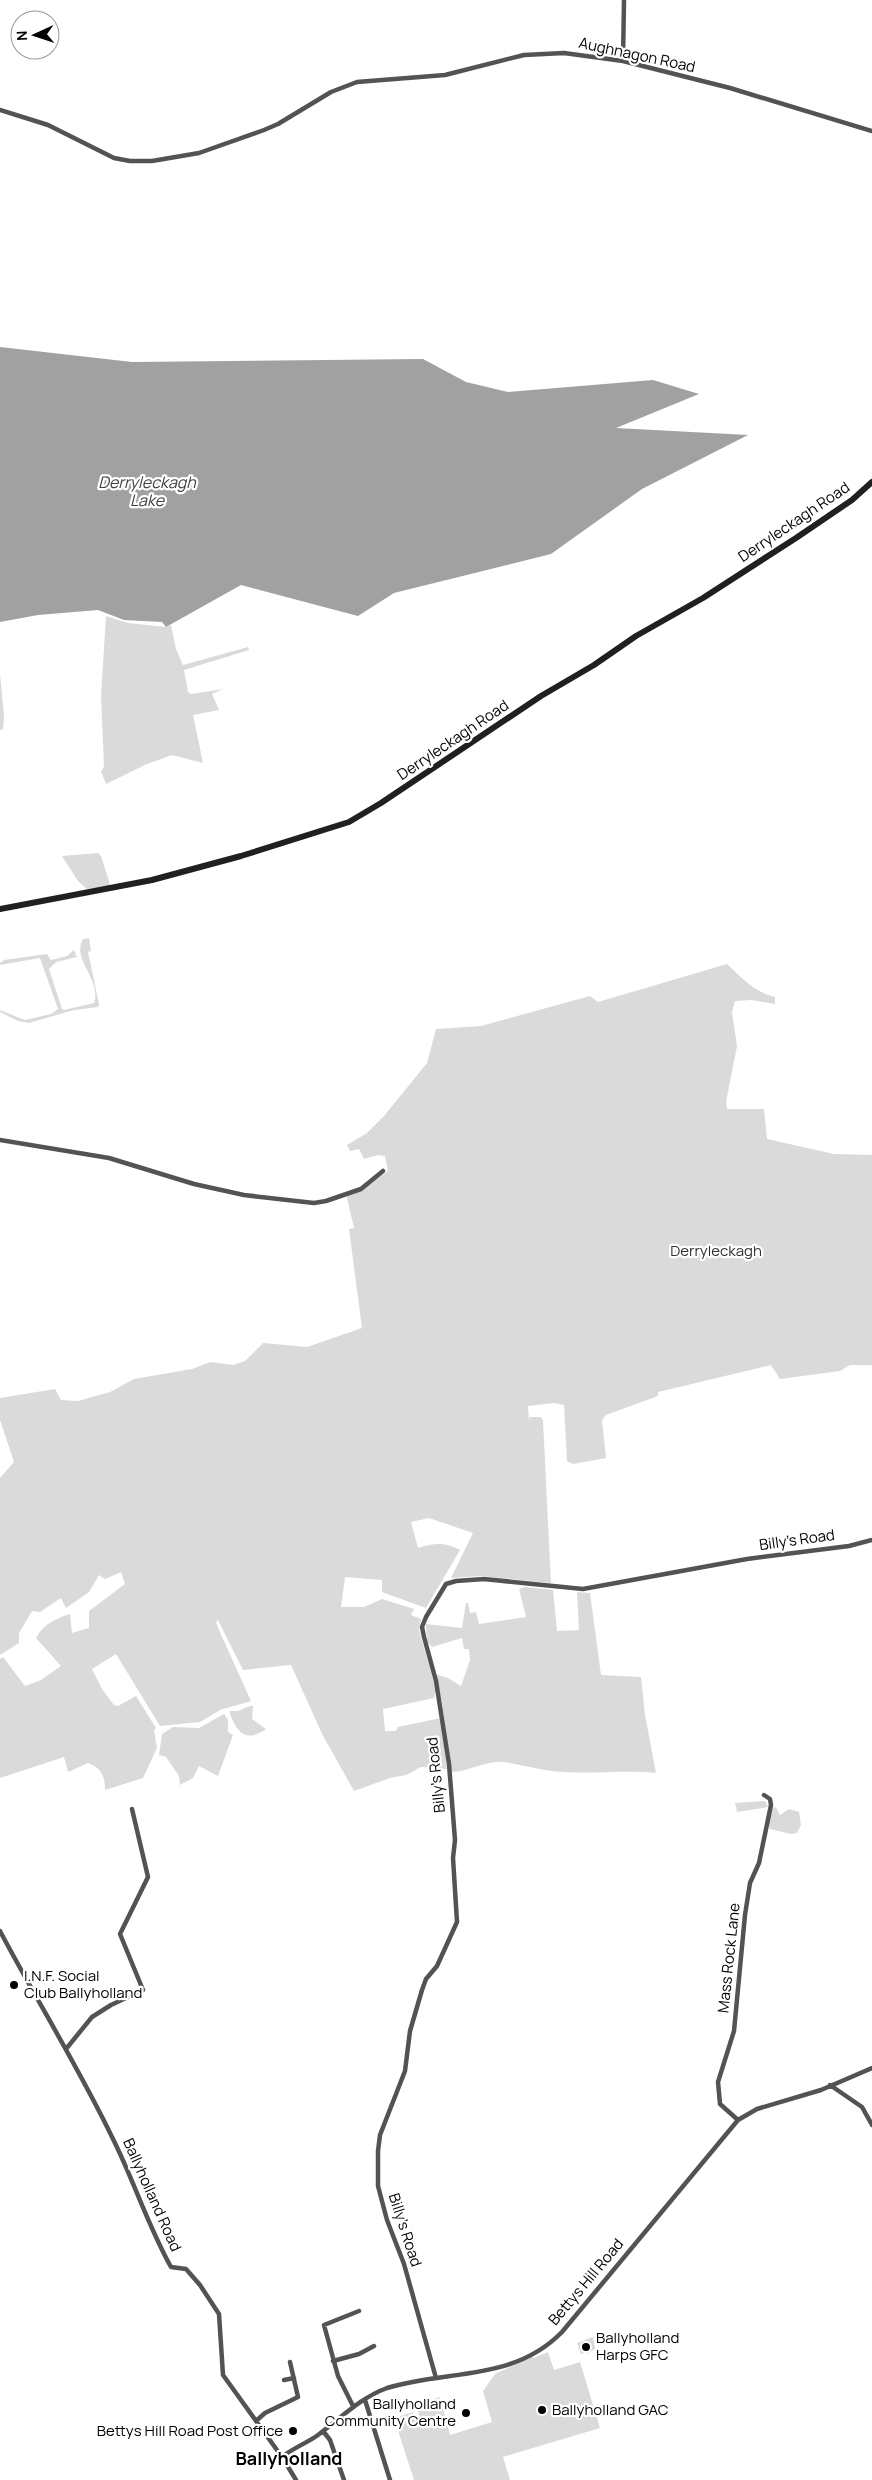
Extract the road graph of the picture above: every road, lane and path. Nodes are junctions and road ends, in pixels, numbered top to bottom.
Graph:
1 (624, 0) edge
2 (623, 62) junction
3 (0, 110) edge
4 (872, 131) edge
5 (872, 482) edge
6 (0, 909) edge
7 (0, 1140) edge
8 (383, 1171) dead end
9 (872, 1540) edge
10 (764, 1795) dead end
11 (132, 1809) dead end
12 (0, 1931) edge
13 (66, 2049) junction
14 (872, 2068) edge
15 (830, 2086) junction
16 (738, 2120) junction
17 (872, 2125) edge
18 (359, 2311) dead end
19 (374, 2346) dead end
20 (333, 2361) junction
21 (290, 2362) dead end
22 (294, 2378) junction
23 (436, 2378) junction
24 (284, 2380) dead end
25 (365, 2400) junction
26 (353, 2406) junction
27 (256, 2421) junction
28 (323, 2431) junction
29 (282, 2457) junction
30 (296, 2480) edge
31 (344, 2480) edge
32 (390, 2480) edge

1 - 2 street
2 - 3 street, Aughnagon Road
2 - 4 street, Aughnagon Road
5 - 6 street, Derryleckagh Road
7 - 8 street
9 - 23 street, Billy's Road
10 - 16 street, Mass Rock Lane
11 - 13 street
12 - 13 street, Ballyholland Road
13 - 27 street, Ballyholland Road
14 - 15 street, Bettys Hill Road
15 - 16 street, Bettys Hill Road
15 - 17 street
16 - 23 street, Bettys Hill Road
18 - 20 street
19 - 20 street
20 - 26 street
21 - 22 street
22 - 24 street
22 - 27 street
23 - 25 street, Bettys Hill Road
25 - 26 street, Bettys Hill Road
25 - 32 street
26 - 28 street, Bettys Hill Road
27 - 29 street, Ballyholland Road
28 - 29 street, Bettys Hill Road
28 - 31 street
29 - 30 street, Ballyholland Road

